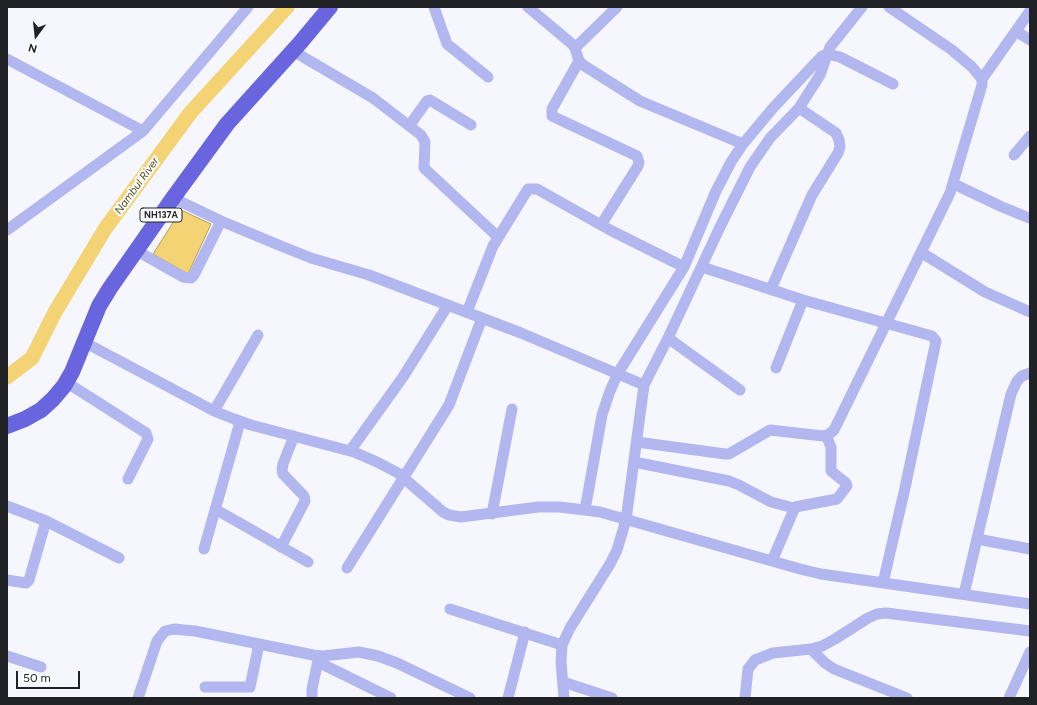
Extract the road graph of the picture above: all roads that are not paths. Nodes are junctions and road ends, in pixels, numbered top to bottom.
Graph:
1 (248, 7) edge
2 (330, 7) edge
3 (434, 7) edge
4 (528, 7) edge
5 (617, 7) edge
6 (862, 7) edge
7 (889, 7) edge
8 (1030, 11) edge
9 (1016, 31) junction
10 (1030, 40) edge
11 (575, 48) junction
12 (293, 51) junction
13 (827, 54) junction
14 (7, 59) edge
15 (579, 60) junction
16 (488, 77) dead end
17 (982, 79) junction
18 (893, 84) dead end
19 (799, 108) junction
20 (471, 125) dead end
21 (409, 126) junction
22 (144, 131) junction
23 (1030, 136) edge
24 (743, 144) junction
25 (1014, 155) dead end
26 (954, 184) junction
27 (173, 198) junction
28 (1029, 218) edge
29 (221, 221) junction
30 (601, 225) junction
31 (7, 230) edge
32 (498, 237) junction
33 (137, 251) junction
34 (922, 252) junction
35 (684, 267) junction
36 (702, 267) junction
37 (771, 289) junction
38 (803, 300) junction
39 (448, 305) junction
40 (467, 312) junction
41 (1030, 312) edge
42 (482, 318) junction
43 (887, 324) junction
44 (258, 335) dead end
45 (668, 338) junction
46 (84, 342) junction
47 (776, 368) dead end
48 (1030, 373) edge
49 (626, 377) junction
50 (66, 382) junction
51 (644, 385) junction
52 (740, 390) dead end
53 (512, 410) dead end
54 (214, 411) junction
55 (240, 422) junction
56 (7, 426) edge
57 (826, 435) junction
58 (294, 436) junction
59 (637, 442) junction
60 (350, 451) junction
61 (634, 462) junction
62 (402, 477) junction
63 (128, 480) dead end
64 (7, 506) edge
65 (794, 508) junction
66 (215, 509) junction
67 (585, 510) junction
68 (492, 514) junction
69 (626, 520) junction
70 (46, 521) junction
71 (977, 539) junction
72 (281, 547) junction
73 (204, 549) dead end
74 (1030, 549) edge
75 (119, 558) dead end
76 (772, 561) junction
77 (308, 562) dead end
78 (347, 568) dead end
79 (7, 580) edge
80 (884, 583) junction
81 (964, 594) junction
82 (1030, 604) edge
83 (450, 609) dead end
84 (1030, 631) edge
85 (529, 633) junction
86 (259, 644) junction
87 (562, 645) junction
88 (811, 649) junction
89 (1030, 652) edge
90 (7, 656) edge
91 (318, 659) junction
92 (41, 667) dead end
93 (564, 682) junction
94 (205, 687) dead end
95 (748, 697) edge
96 (138, 698) edge
97 (312, 698) edge
98 (390, 698) edge
99 (470, 698) edge
100 (508, 698) edge
101 (564, 698) edge
102 (612, 698) edge
103 (907, 698) edge
104 (1009, 698) edge

1 - 22 street
2 - 12 highway, NH137A
3 - 16 street
4 - 11 street
5 - 11 street
6 - 13 street
7 - 17 street
8 - 9 street
9 - 10 street
9 - 17 street
11 - 15 street
12 - 21 street
12 - 27 highway, NH137A
13 - 18 street
13 - 19 street
13 - 24 street
14 - 22 street
15 - 24 street
15 - 30 street
17 - 26 street
19 - 36 street
19 - 37 street
20 - 21 street
21 - 32 street
22 - 31 street
23 - 25 street
24 - 35 street
26 - 28 street
26 - 34 street
27 - 29 street
27 - 33 highway, NH137A
29 - 33 street
29 - 39 street
30 - 32 street
30 - 35 street
32 - 40 street
33 - 46 highway, NH137A
34 - 41 street
34 - 43 street
35 - 49 street
36 - 37 street
36 - 45 street
37 - 38 street
38 - 43 street
38 - 47 street
39 - 40 street
39 - 60 street
40 - 42 street
42 - 49 street
42 - 62 street
43 - 57 street
43 - 80 street
44 - 54 street
45 - 51 street
45 - 52 street
46 - 50 highway, NH137A
46 - 54 street
48 - 71 street
49 - 51 street
49 - 67 street
50 - 56 highway, NH137A
50 - 63 street
51 - 59 street
53 - 68 street
54 - 55 street
55 - 58 street
55 - 66 street
57 - 59 street
57 - 65 street
58 - 60 street
58 - 72 street
59 - 61 street
60 - 62 street
61 - 65 street
61 - 69 street
62 - 68 street
62 - 78 street
64 - 70 street
65 - 76 street
66 - 72 street
66 - 73 street
67 - 68 street
67 - 69 street
69 - 76 street
69 - 87 street
70 - 75 street
70 - 79 street
71 - 74 street
71 - 81 street
72 - 77 street
76 - 80 street
80 - 81 street
81 - 82 street
83 - 85 street
84 - 88 street
85 - 87 street
85 - 100 street
86 - 91 street
86 - 94 street
86 - 96 street
87 - 93 street
88 - 95 street
88 - 103 street
89 - 104 street
90 - 92 street
91 - 97 street
91 - 98 street
91 - 99 street
93 - 101 street
93 - 102 street

